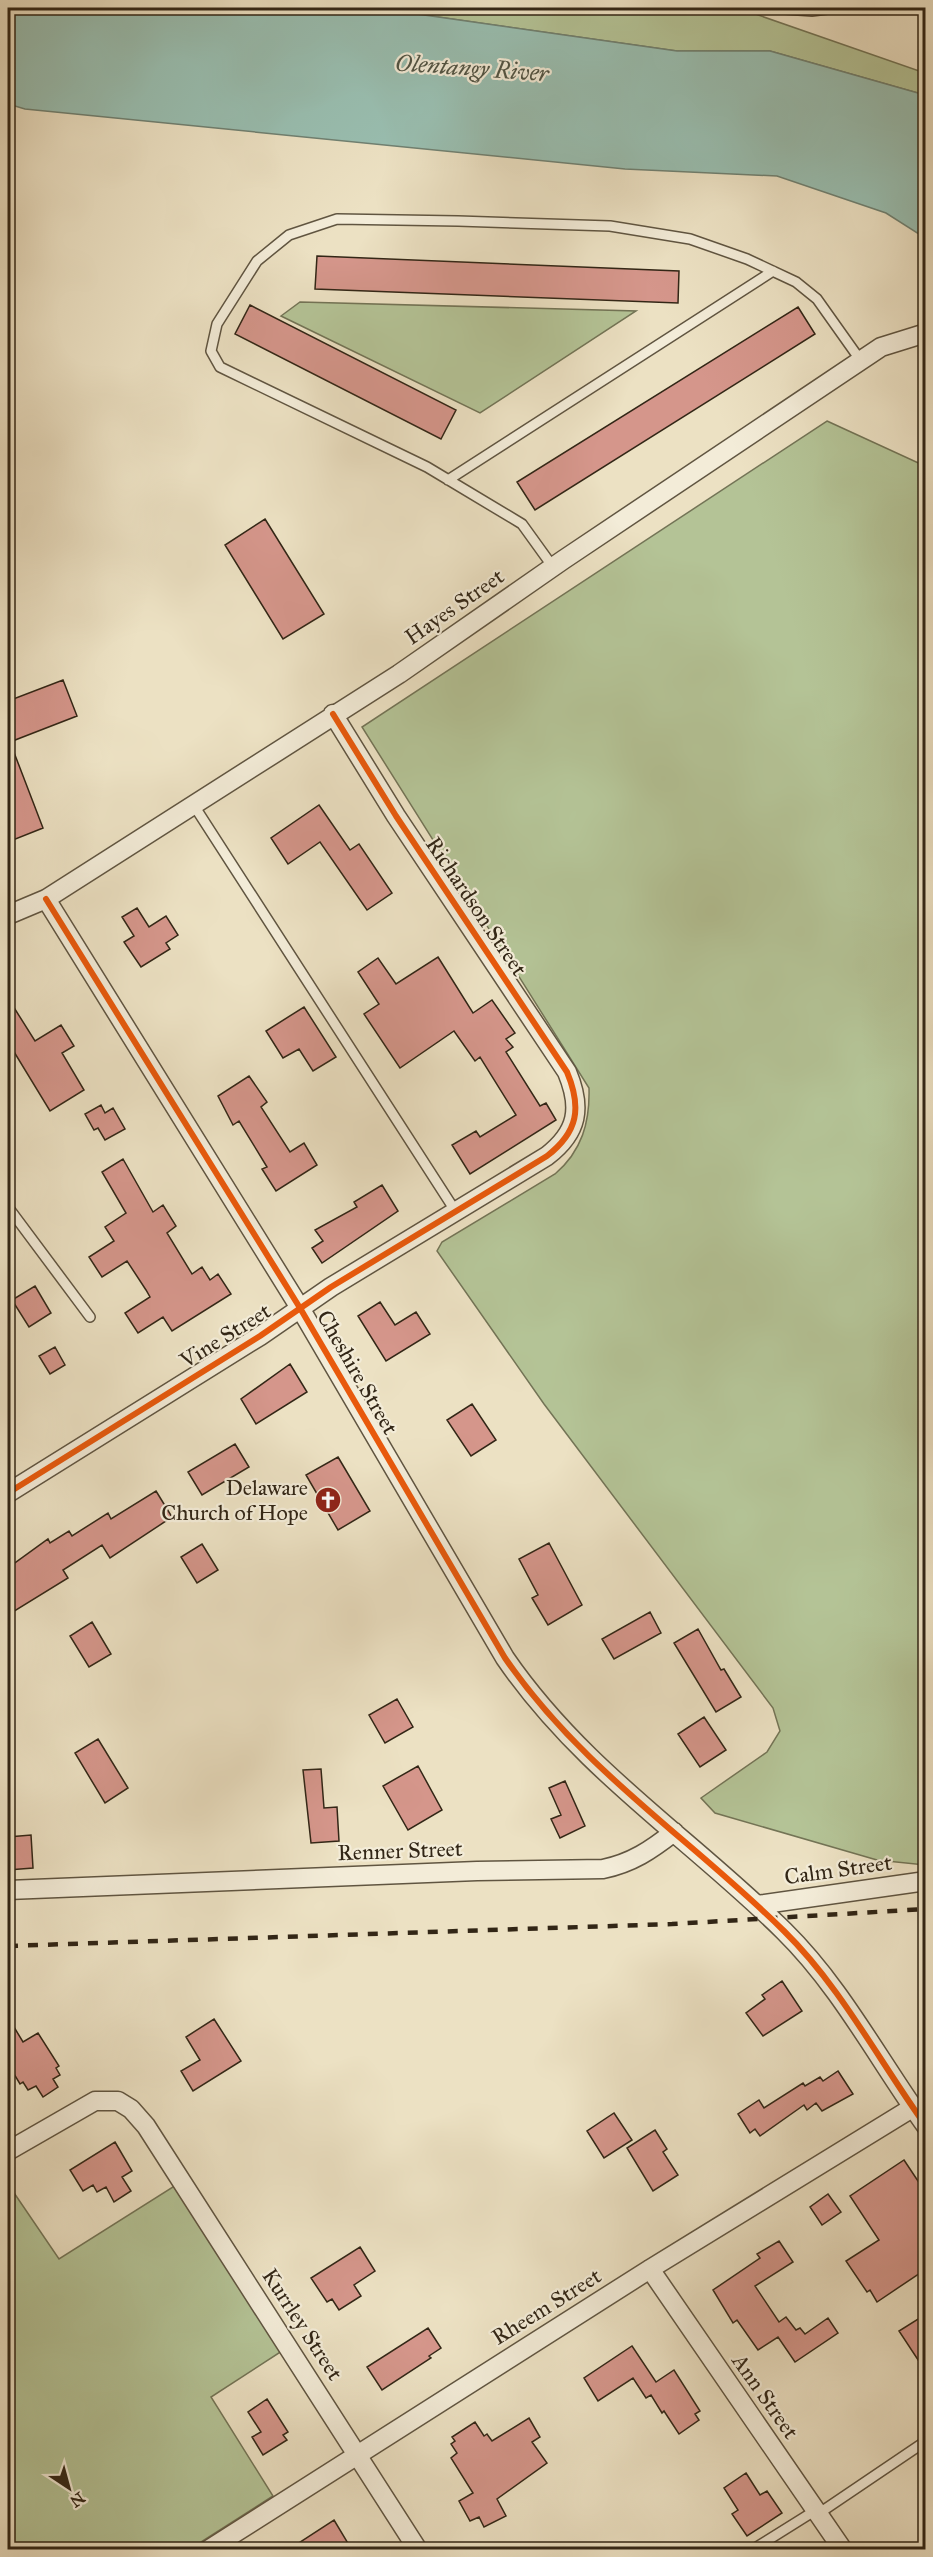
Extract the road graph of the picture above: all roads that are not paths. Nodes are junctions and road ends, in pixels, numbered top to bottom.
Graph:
1 (771, 8) edge
2 (835, 8) edge
3 (772, 271) junction
4 (926, 333) edge
5 (861, 361) junction
6 (448, 480) junction
7 (553, 567) junction
8 (333, 714) junction
9 (193, 804) junction
10 (46, 899) junction
11 (8, 915) edge
12 (574, 1121) joint
13 (8, 1207) edge
14 (456, 1212) junction
15 (300, 1308) junction
16 (90, 1317) dead end
17 (8, 1493) edge
18 (674, 1832) junction
19 (926, 1881) edge
20 (8, 1890) edge
21 (757, 1905) junction
22 (912, 2108) junction
23 (926, 2126) edge
24 (8, 2151) edge
25 (650, 2269) junction
26 (926, 2441) edge
27 (358, 2454) junction
28 (817, 2512) junction
29 (208, 2550) edge
30 (418, 2550) edge
31 (752, 2550) edge
32 (843, 2550) edge

1 - 2 lane
3 - 5 lane
3 - 6 lane
3 - 6 lane
4 - 5 street, Hayes Street
5 - 7 street, Hayes Street
6 - 7 lane
7 - 8 street, Hayes Street
8 - 9 street, Hayes Street
8 - 12 street, Richardson Street
9 - 10 street, Hayes Street
9 - 14 lane
10 - 11 street, Hayes Street
10 - 15 street, Cheshire Street
12 - 14 street, Vine Street
13 - 16 lane
14 - 15 street, Vine Street
15 - 17 street, Vine Street
15 - 18 street, Cheshire Street
18 - 20 street, Renner Street
18 - 21 street
19 - 21 street, Calm Street
21 - 22 street
22 - 23 street
22 - 25 street, Rheem Street
24 - 27 street, Kurrley Street
25 - 27 street, Rheem Street
25 - 28 street, Ann Street
26 - 28 lane
27 - 29 street, Rheem Street
27 - 30 street, Kurrley Street
28 - 31 lane
28 - 32 street, Ann Street

